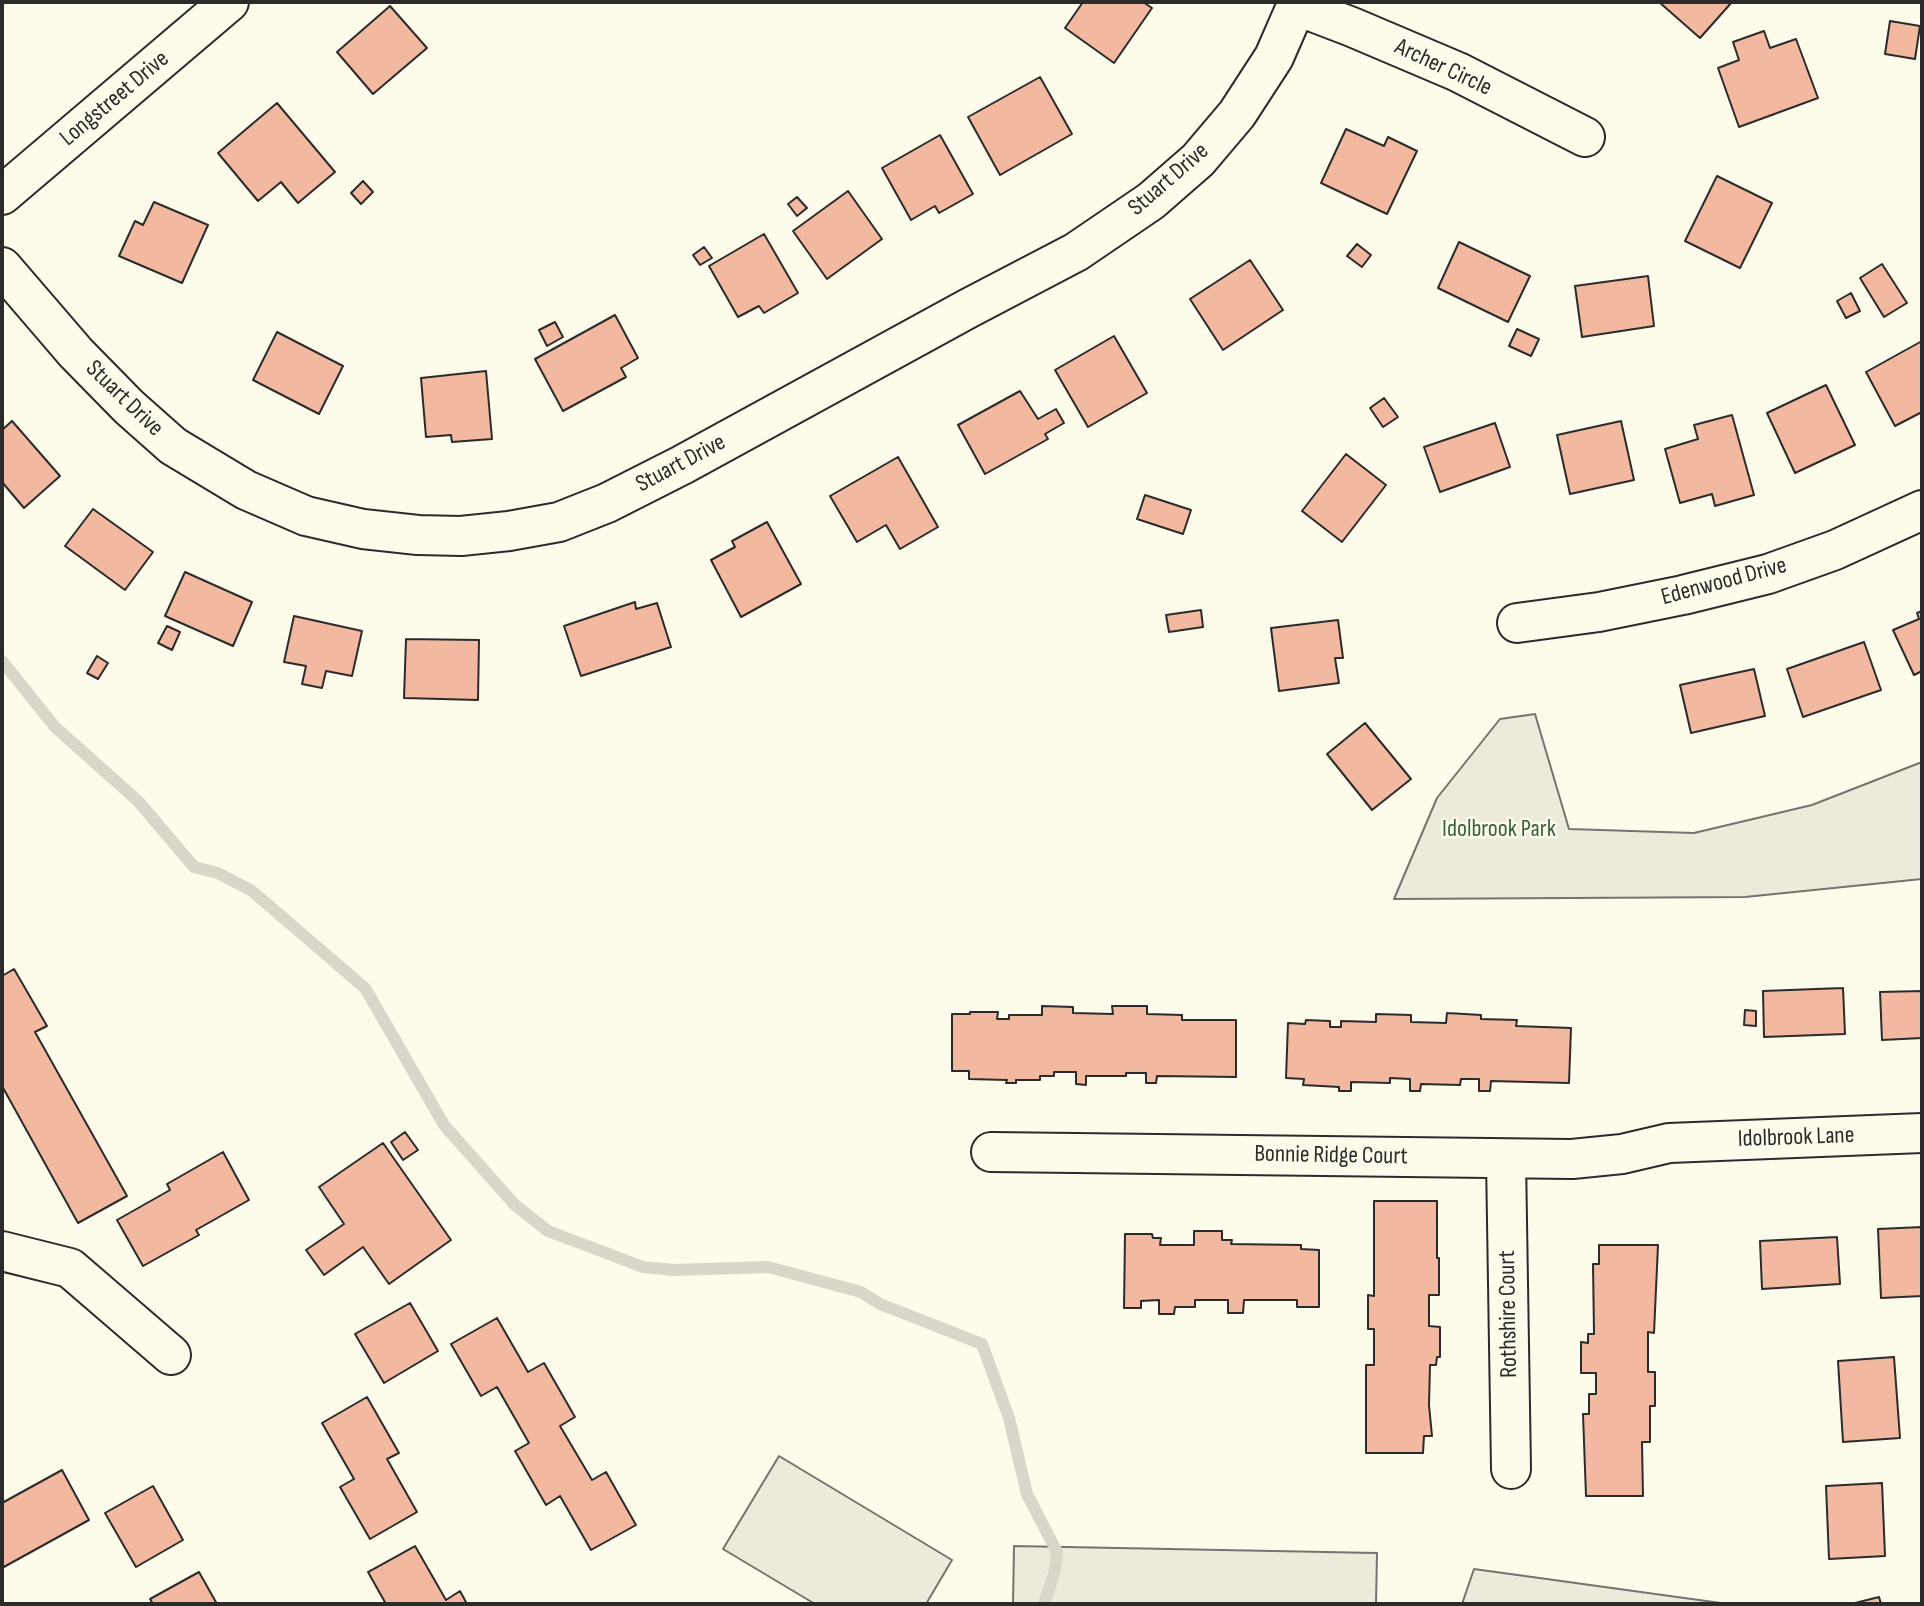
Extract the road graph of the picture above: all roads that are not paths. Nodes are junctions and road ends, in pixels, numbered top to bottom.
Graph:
1 (229, 2) edge
2 (1297, 4) edge
3 (1585, 137) dead end
4 (2, 195) edge
5 (2, 267) edge
6 (1922, 510) edge
7 (1517, 623) dead end
8 (1922, 1133) edge
9 (1669, 1143) joint
10 (991, 1152) dead end
11 (1506, 1158) junction
12 (2, 1251) edge
13 (171, 1355) dead end
14 (1511, 1469) dead end

1 - 4 street, Longstreet Drive
2 - 3 street, Archer Circle
2 - 5 street, Stuart Drive
6 - 7 street, Edenwood Drive
8 - 9 street, Idolbrook Lane
9 - 11 street, Bonnie Ridge Court
10 - 11 street, Bonnie Ridge Court
11 - 14 street, Rothshire Court
12 - 13 street

